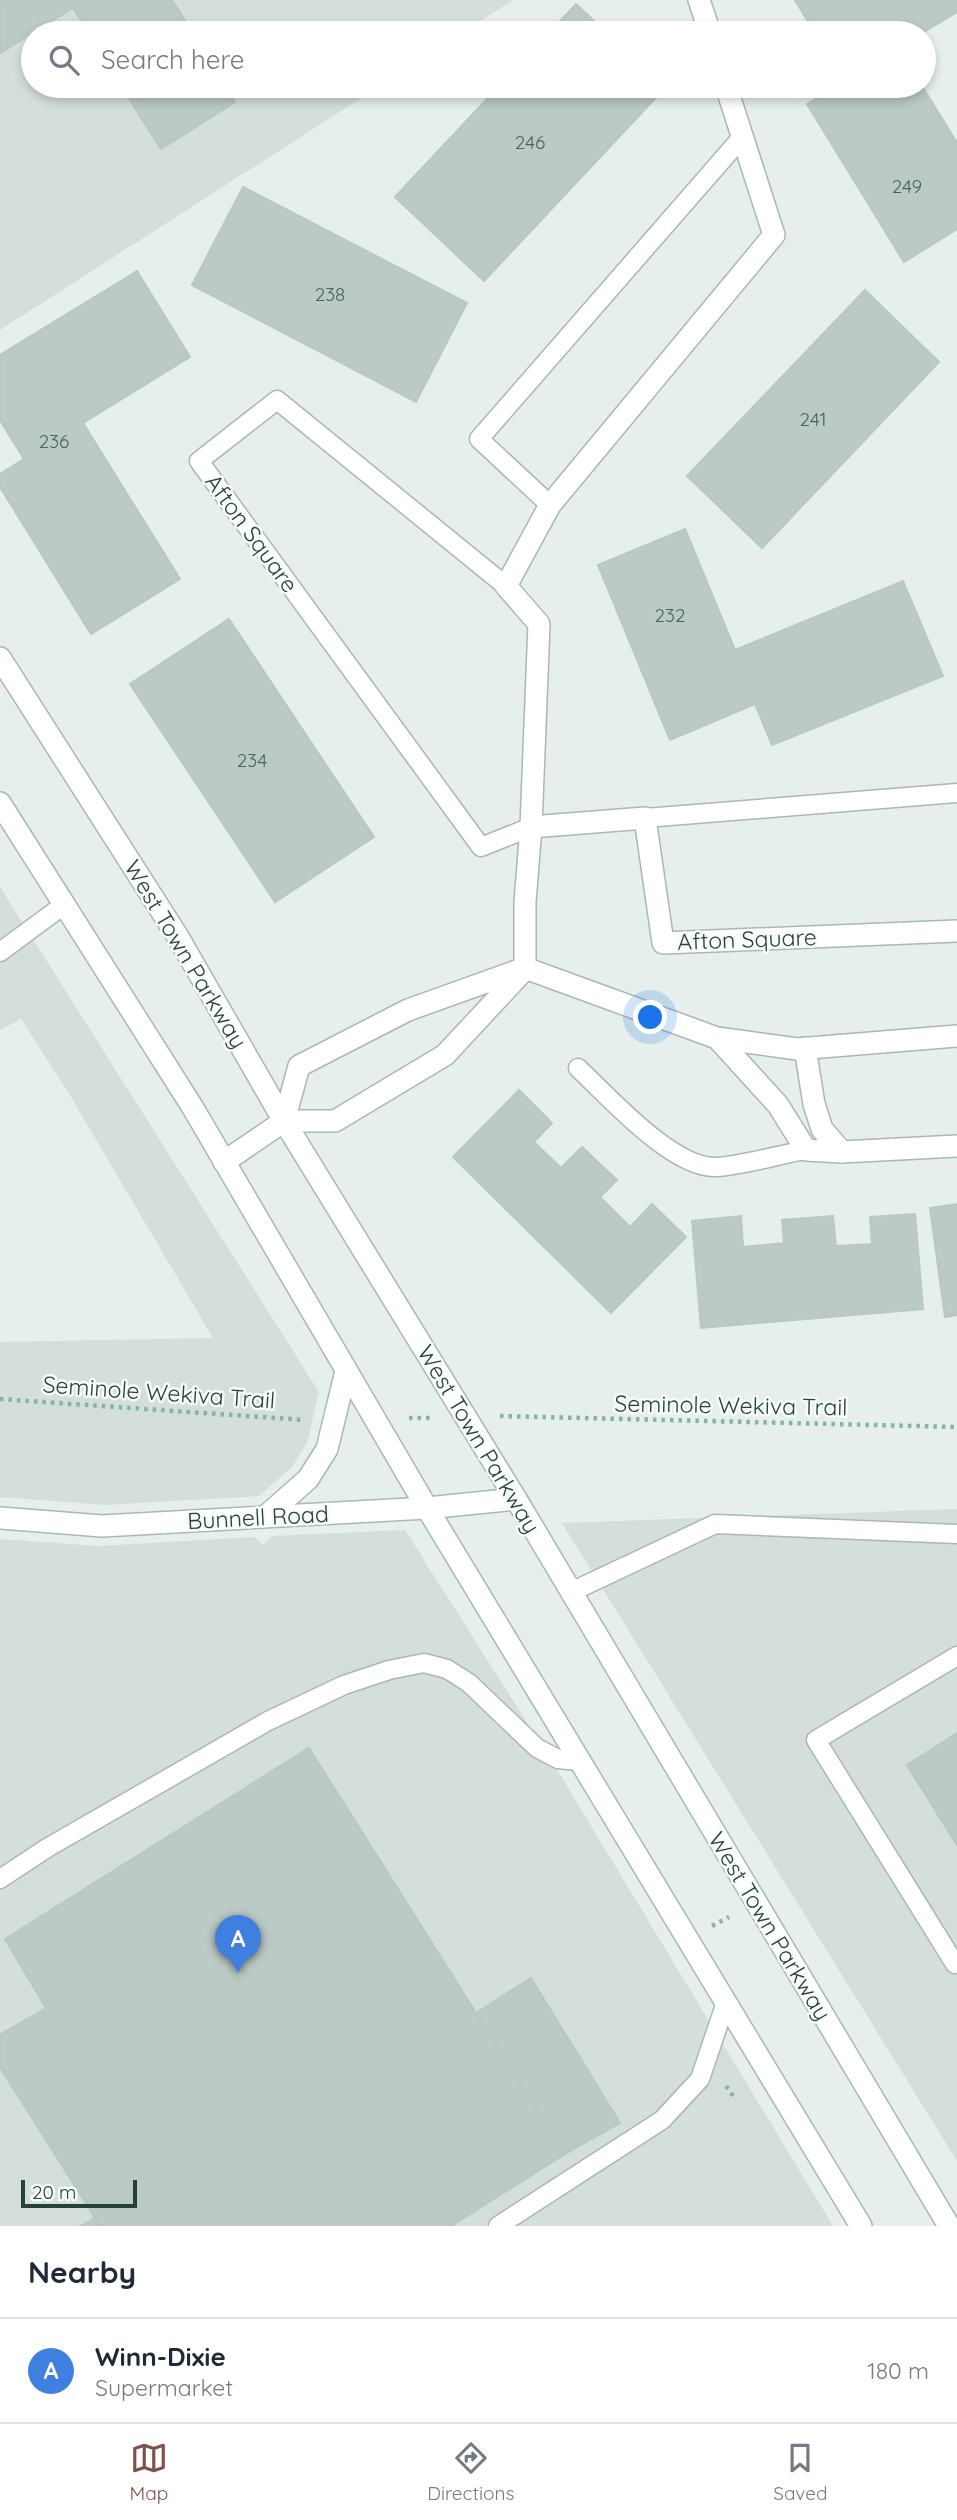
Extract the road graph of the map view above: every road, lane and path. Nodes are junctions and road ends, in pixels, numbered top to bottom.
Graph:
1 (699, 0) edge
2 (706, 21) edge
3 (730, 98) edge
4 (743, 136) junction
5 (550, 505) junction
6 (506, 586) junction
7 (0, 658) edge
8 (957, 793) edge
9 (0, 803) edge
10 (645, 818) junction
11 (531, 827) junction
12 (65, 904) junction
13 (957, 932) edge
14 (0, 952) edge
15 (525, 968) junction
16 (957, 1036) edge
17 (717, 1038) junction
18 (805, 1048) junction
19 (578, 1068) dead end
20 (285, 1121) junction
21 (957, 1146) edge
22 (806, 1150) junction
23 (842, 1152) junction
24 (224, 1162) junction
25 (346, 1371) junction
26 (0, 1399) edge
27 (505, 1416) dead end
28 (315, 1420) dead end
29 (957, 1427) edge
30 (516, 1499) junction
31 (427, 1508) junction
32 (266, 1517) junction
33 (0, 1518) edge
34 (957, 1534) edge
35 (571, 1592) junction
36 (957, 1656) edge
37 (579, 1761) junction
38 (0, 1879) edge
39 (734, 1915) dead end
40 (712, 1927) dead end
41 (957, 1963) edge
42 (726, 2002) junction
43 (498, 2226) edge
44 (861, 2226) edge
45 (949, 2226) edge

1 - 2 street
3 - 4 street
4 - 5 street
4 - 5 lane
5 - 6 street
6 - 11 street, Afton Square
6 - 11 lane, Afton Square
7 - 20 street, West Town Parkway
8 - 10 lane, Afton Square
9 - 12 street
10 - 11 street, Afton Square
10 - 13 street, Afton Square
11 - 15 street, Afton Square
12 - 14 lane
12 - 24 street
15 - 17 street
15 - 20 street
15 - 20 street
16 - 18 street
17 - 18 street
17 - 22 street
18 - 23 street
19 - 22 lane
20 - 24 street
20 - 30 street, West Town Parkway
21 - 23 street
22 - 23 street
24 - 25 street
25 - 31 street
25 - 32 street
26 - 28 path, Seminole Wekiva Trail
27 - 29 path, Seminole Wekiva Trail
30 - 31 street, Bunnell Road
30 - 35 street, West Town Parkway
31 - 32 street, Bunnell Road
31 - 37 street
32 - 33 street, Bunnell Road
34 - 35 lane
35 - 45 street, West Town Parkway
36 - 41 lane
37 - 38 lane
37 - 42 street
39 - 40 path
42 - 43 lane
42 - 44 street

